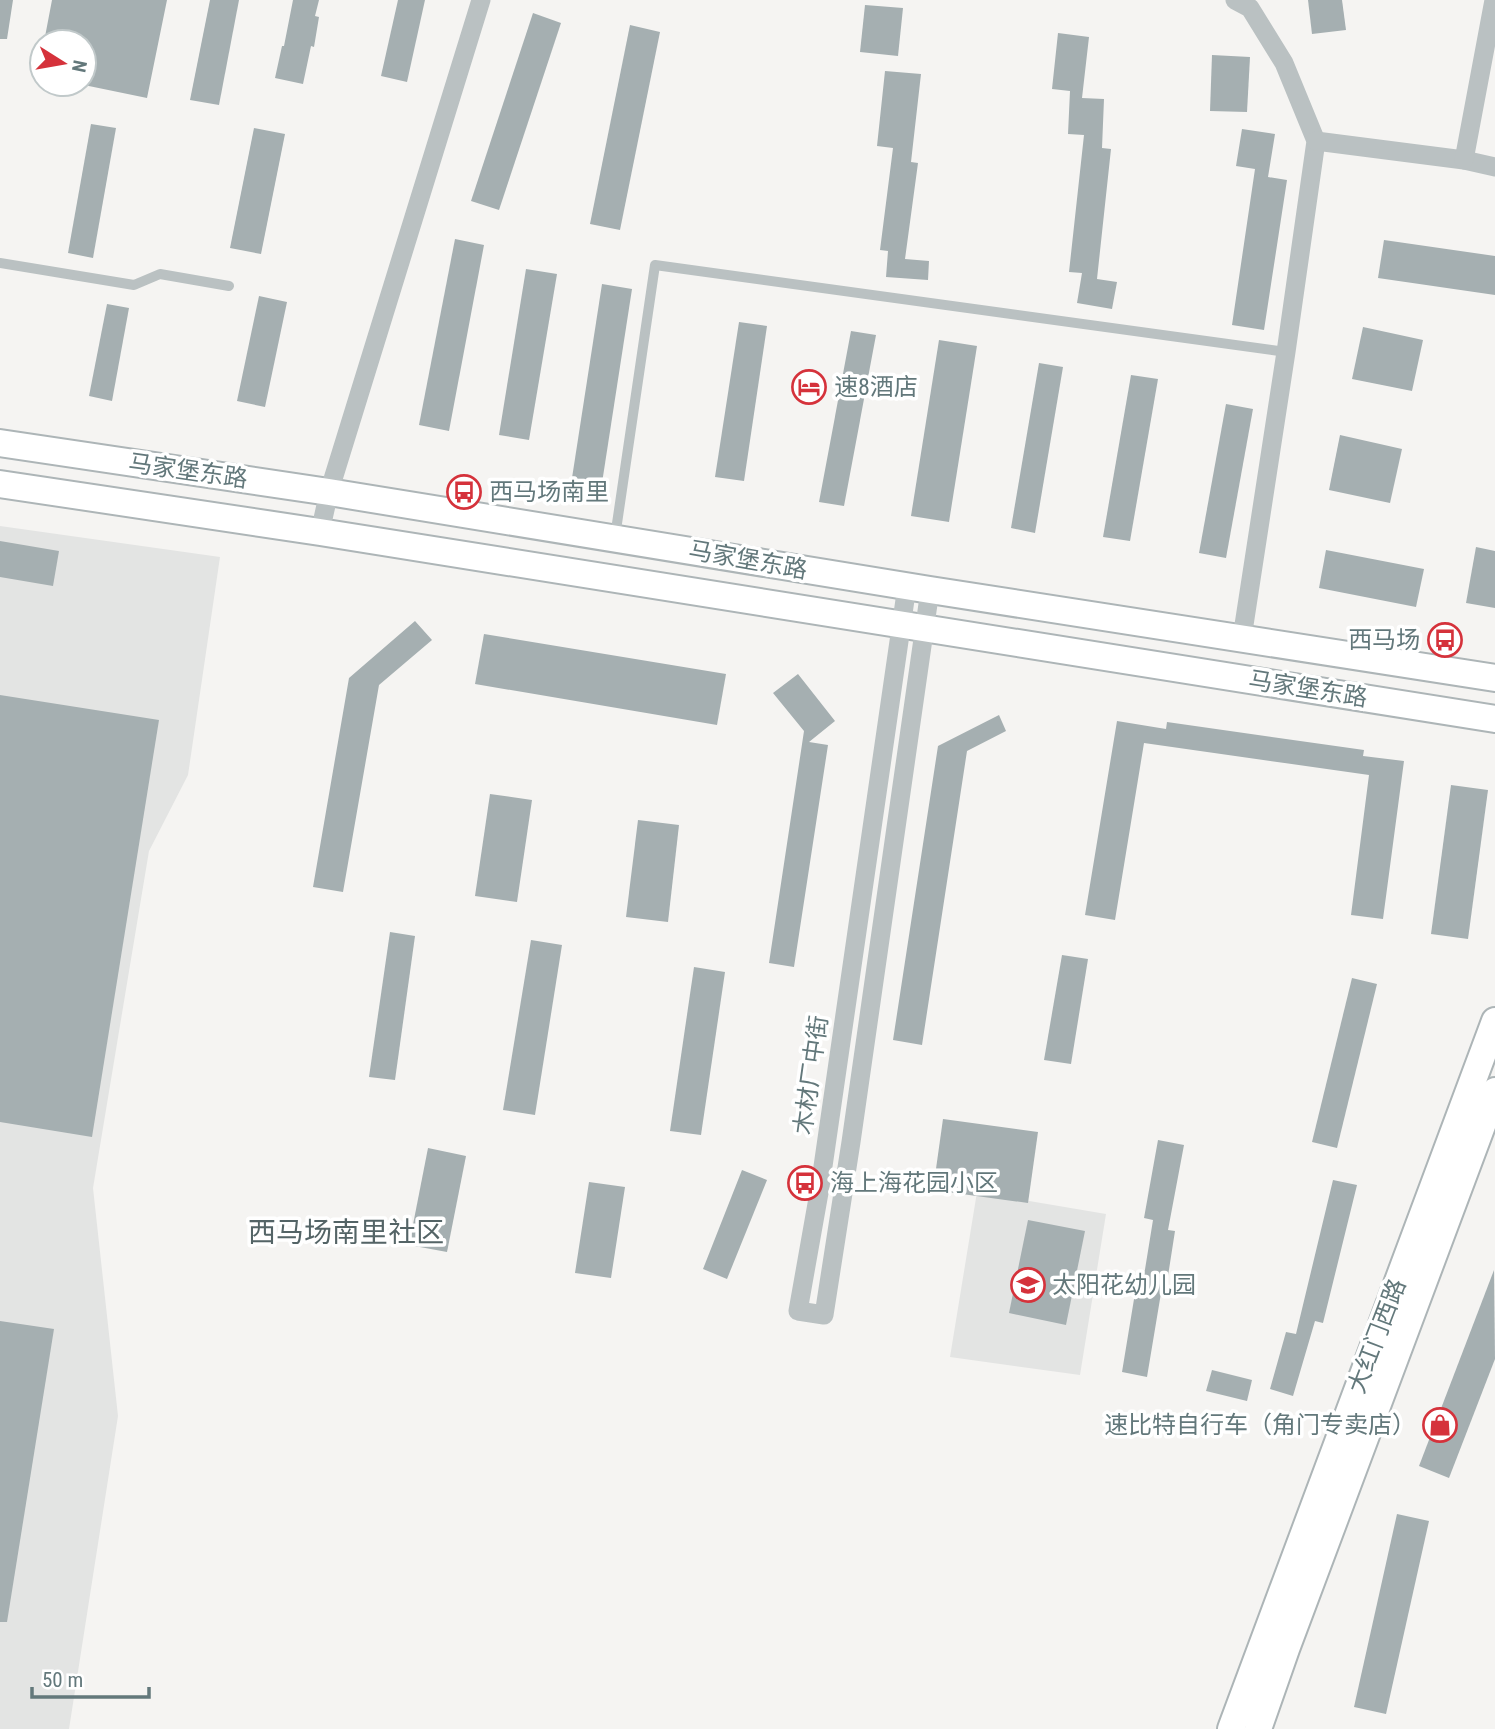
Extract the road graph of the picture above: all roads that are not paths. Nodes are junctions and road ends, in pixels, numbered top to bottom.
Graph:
1 (481, 0) edge
2 (1235, 0) edge
3 (1494, 0) edge
4 (1316, 141) junction
5 (1464, 160) junction
6 (1495, 167) edge
7 (0, 263) edge
8 (229, 286) dead end
9 (1286, 352) junction
10 (0, 443) edge
11 (0, 484) edge
12 (329, 492) junction
13 (320, 532) junction
14 (615, 537) junction
15 (919, 588) junction
16 (913, 625) junction
17 (1242, 638) junction
18 (1495, 678) edge
19 (1495, 719) edge
20 (1495, 1021) edge
21 (1495, 1091) edge
22 (1231, 1729) edge
23 (1258, 1729) edge

1 - 12 street
2 - 4 street
3 - 5 street
4 - 5 street
4 - 9 street
5 - 6 street
7 - 8 lane
9 - 14 lane
9 - 17 street
10 - 12 main road, 马家堡东路
11 - 13 main road, 马家堡东路
12 - 13 street
12 - 14 main road, 马家堡东路
13 - 16 main road, 马家堡东路
14 - 15 main road, 马家堡东路
15 - 16 street, 木材厂中街
15 - 17 main road, 马家堡东路
16 - 16 street, 木材厂中街
16 - 19 main road, 马家堡东路
17 - 18 main road, 马家堡东路
20 - 22 main road, 大红门西路
21 - 23 main road, 大红门西路

